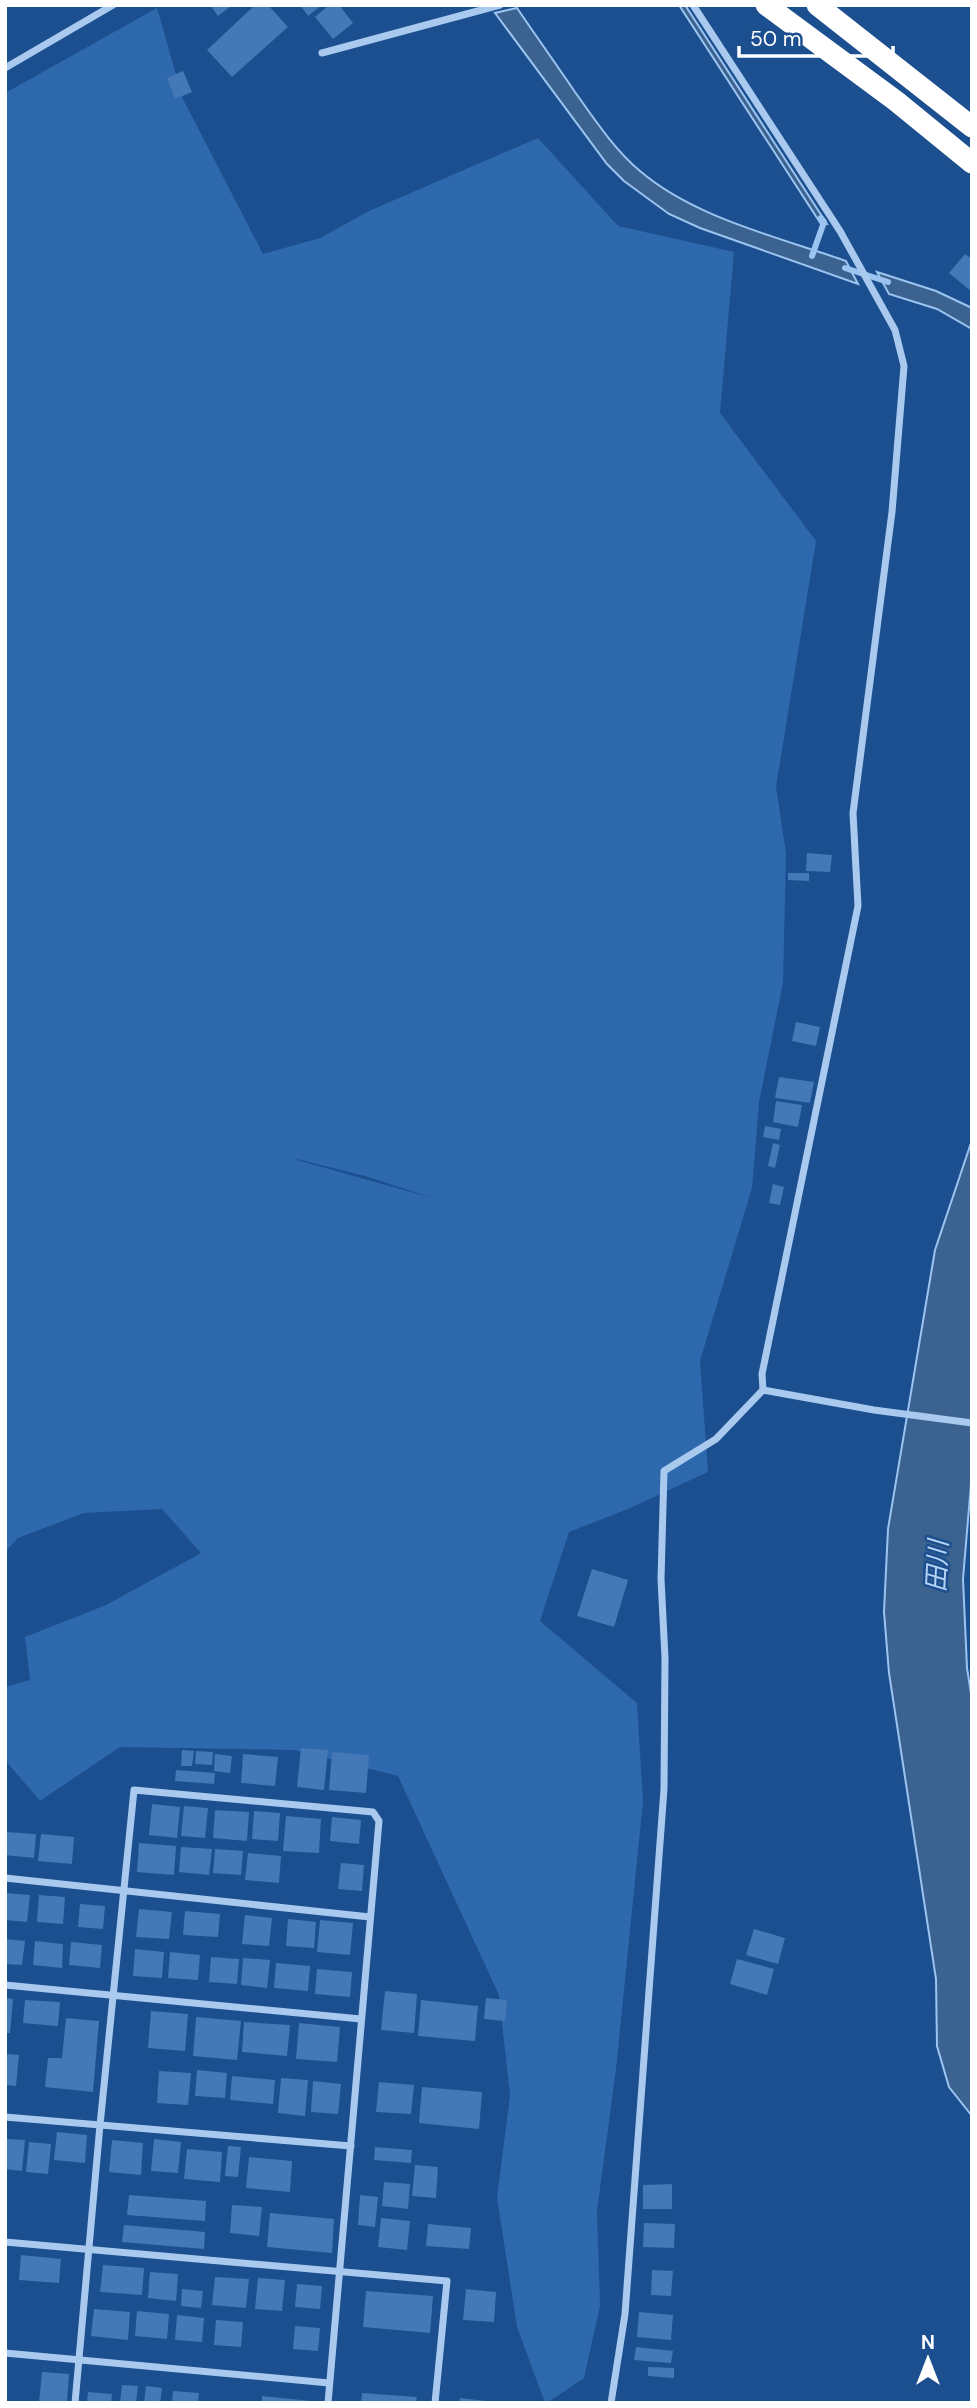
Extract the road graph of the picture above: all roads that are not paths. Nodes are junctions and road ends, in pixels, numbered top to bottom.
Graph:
1 (113, 5) edge
2 (500, 5) edge
3 (693, 5) edge
4 (766, 5) edge
5 (817, 5) edge
6 (322, 53) dead end
7 (5, 68) edge
8 (972, 127) edge
9 (972, 163) edge
10 (763, 1390) junction
11 (972, 1423) edge
12 (5, 1878) edge
13 (124, 1891) junction
14 (370, 1917) junction
15 (5, 1985) edge
16 (113, 1994) junction
17 (361, 2019) junction
18 (5, 2117) edge
19 (100, 2125) junction
20 (351, 2146) junction
21 (5, 2242) edge
22 (89, 2251) junction
23 (340, 2271) junction
24 (5, 2353) edge
25 (79, 2360) junction
26 (330, 2383) junction
27 (75, 2403) edge
28 (328, 2403) edge
29 (435, 2403) edge
30 (611, 2403) edge

1 - 7 street
2 - 6 street
3 - 10 street
4 - 9 highway
5 - 8 highway
10 - 11 street
10 - 30 street
12 - 13 street
13 - 14 street
13 - 14 street
13 - 16 street
14 - 17 street
15 - 16 street
16 - 17 street
16 - 19 street
17 - 20 street
18 - 19 street
19 - 20 street
19 - 22 street
20 - 23 street
21 - 22 street
22 - 23 street
22 - 25 street
23 - 26 street
23 - 29 street
24 - 25 street
25 - 26 street
25 - 27 street
26 - 28 street

